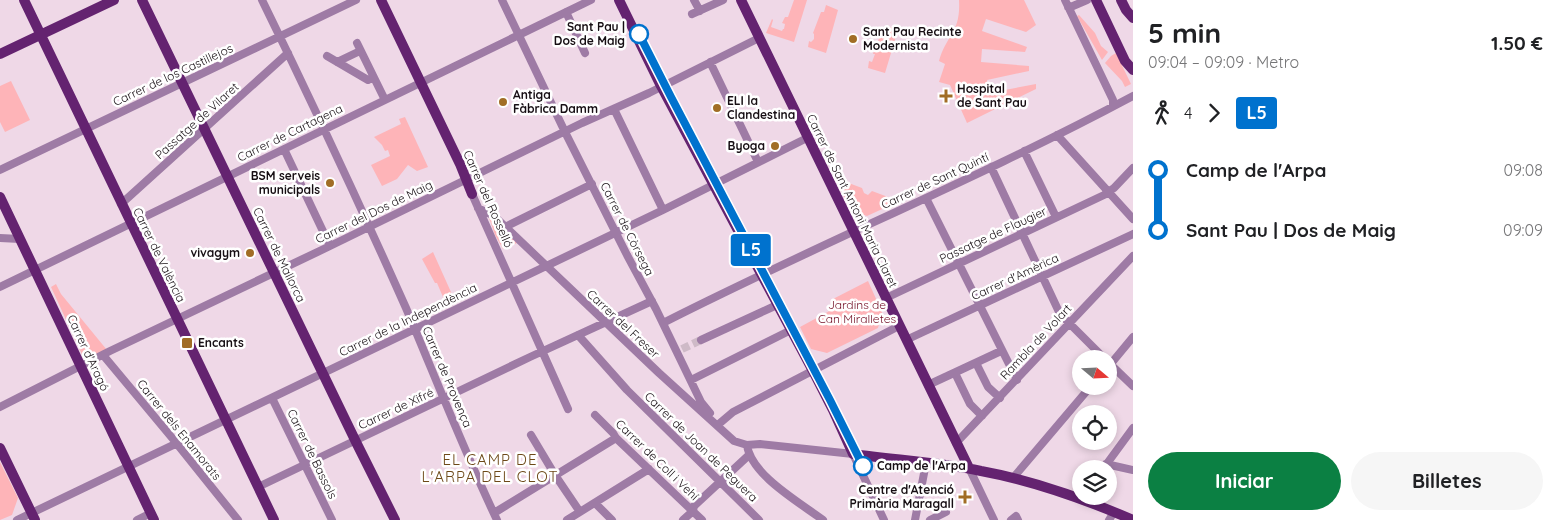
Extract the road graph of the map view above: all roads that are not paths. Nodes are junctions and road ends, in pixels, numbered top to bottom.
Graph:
1 (24, 0) edge
2 (114, 0) edge
3 (142, 0) edge
4 (262, 0) edge
5 (356, 0) edge
6 (381, 0) edge
7 (502, 0) edge
8 (591, 0) edge
9 (619, 0) edge
10 (694, 0) edge
11 (723, 0) edge
12 (741, 0) edge
13 (1087, 0) edge
14 (1096, 0) edge
15 (1122, 0) edge
16 (1066, 3) edge
17 (566, 12) junction
18 (1133, 18) edge
19 (41, 35) junction
20 (519, 35) junction
21 (280, 36) junction
22 (759, 38) junction
23 (288, 53) junction
24 (585, 53) dead end
25 (0, 54) edge
26 (327, 56) dead end
27 (337, 62) junction
28 (710, 62) junction
29 (1133, 70) edge
30 (373, 77) junction
31 (181, 82) junction
32 (420, 83) junction
33 (661, 86) junction
34 (1133, 96) edge
35 (384, 100) junction
36 (1113, 105) junction
37 (614, 109) junction
38 (85, 129) junction
39 (204, 130) junction
40 (325, 130) junction
41 (565, 132) junction
42 (1057, 135) junction
43 (807, 138) junction
44 (284, 149) junction
45 (1024, 151) junction
46 (758, 162) junction
47 (991, 167) junction
48 (1133, 168) edge
49 (0, 170) edge
50 (227, 177) junction
51 (466, 179) junction
52 (592, 184) junction
53 (713, 185) junction
54 (1109, 192) junction
55 (472, 194) joint
56 (0, 197) edge
57 (926, 198) junction
58 (121, 204) junction
59 (478, 208) junction
60 (663, 210) junction
61 (1056, 218) junction
62 (1133, 219) edge
63 (131, 224) junction
64 (369, 227) junction
65 (505, 227) junction
66 (853, 232) junction
67 (616, 233) junction
68 (1022, 234) junction
69 (1133, 234) edge
70 (0, 238) edge
71 (20, 239) junction
72 (330, 246) junction
73 (1133, 256) edge
74 (958, 264) junction
75 (546, 266) junction
76 (35, 270) junction
77 (274, 273) junction
78 (761, 274) junction
79 (1042, 276) junction
80 (511, 282) junction
81 (0, 287) edge
82 (886, 298) junction
83 (652, 301) junction
84 (777, 305) junction
85 (979, 306) junction
86 (177, 320) junction
87 (606, 322) junction
88 (663, 323) junction
89 (1069, 324) junction
90 (899, 326) junction
91 (414, 329) junction
92 (791, 330) junction
93 (578, 335) junction
94 (1133, 337) edge
95 (700, 340) tunnel mouth
96 (906, 340) junction
97 (1095, 350) edge
98 (1001, 351) junction
99 (542, 352) junction
100 (1118, 353) edge
101 (103, 355) junction
102 (976, 363) junction
103 (81, 367) junction
104 (813, 371) junction
105 (1118, 372) edge
106 (323, 373) junction
107 (955, 373) junction
108 (1017, 380) junction
109 (692, 382) junction
110 (928, 385) junction
111 (1133, 386) edge
112 (682, 394) junction
113 (1083, 395) edge
114 (272, 398) junction
115 (1000, 398) junction
116 (444, 399) junction
117 (0, 407) edge
118 (568, 409) dead end
119 (595, 415) dead end
120 (982, 416) junction
121 (225, 420) junction
122 (720, 423) junction
123 (1133, 428) edge
124 (531, 435) dead end
125 (616, 438) junction
126 (356, 441) junction
127 (956, 443) junction
128 (176, 444) junction
129 (758, 444) junction
130 (747, 445) junction
131 (0, 448) edge
132 (853, 454) junction
133 (747, 457) junction
134 (1109, 460) edge
135 (926, 463) junction
136 (304, 464) junction
137 (130, 466) junction
138 (969, 468) junction
139 (1117, 468) edge
140 (649, 469) junction
141 (1133, 470) edge
142 (555, 476) junction
143 (1013, 478) junction
144 (720, 482) junction
145 (258, 487) junction
146 (1072, 495) edge
147 (595, 503) junction
148 (1094, 505) edge
149 (693, 511) junction
150 (580, 512) junction
151 (946, 512) dead end
152 (34, 516) edge
153 (495, 516) edge
154 (1112, 516) edge
155 (153, 517) edge
156 (17, 520) edge
157 (137, 520) edge
158 (238, 520) edge
159 (274, 520) edge
160 (332, 520) edge
161 (395, 520) edge
162 (567, 520) edge
163 (612, 520) edge
164 (683, 520) edge
165 (702, 520) edge
166 (759, 520) edge
167 (823, 520) edge
168 (884, 520) edge
169 (915, 520) edge
170 (930, 520) edge
171 (994, 520) edge
172 (1133, 520) edge

1 - 19 main road, Carrer de València
2 - 19 main road
3 - 31 main road, Carrer de Mallorca
4 - 21 street, Carrer de Provença
5 - 21 street, Carrer de los Castillejos
6 - 32 main road, Carrer del Rosselló
7 - 20 street, Carrer de Còrsega
8 - 17 street, Carrer de Cartagena
9 - 33 main road
10 - 11 street
12 - 22 main road, Carrer de Sant Antoni Maria Claret
13 - 16 street
14 - 29 main road
15 - 18 main road
16 - 36 street
17 - 20 street, Carrer de Cartagena
17 - 24 street
19 - 25 main road
19 - 38 main road, Carrer de València
20 - 32 street, Carrer de Cartagena
20 - 41 street, Carrer de Còrsega
21 - 23 street, Carrer de Provença
21 - 31 street, Carrer de los Castillejos
22 - 28 street, Carrer del Dos de Maig
22 - 43 main road, Carrer de Sant Antoni Maria Claret
23 - 39 street, Passatge de Vilaret
23 - 40 street, Carrer de Provença
26 - 27 street
27 - 30 street
27 - 30 street
28 - 33 street, Carrer del Dos de Maig
28 - 46 street
30 - 35 street
31 - 38 street, Carrer de los Castillejos
31 - 39 main road, Carrer de Mallorca
32 - 35 street, Carrer de Cartagena
32 - 51 main road, Carrer del Rosselló
33 - 37 street, Carrer del Dos de Maig
33 - 53 main road
34 - 36 street, Carrer de Sant Quintí
35 - 40 street, Carrer de Cartagena
36 - 42 street, Carrer de Sant Quintí
37 - 41 street, Carrer del Dos de Maig
37 - 60 street
38 - 49 street, Carrer de los Castillejos
38 - 58 main road, Carrer de València
39 - 50 main road, Carrer de Mallorca
39 - 58 street, Passatge de Vilaret
40 - 44 street, Carrer de Cartagena
40 - 64 street, Carrer de Provença
41 - 51 street, Carrer del Dos de Maig
41 - 52 street, Carrer de Còrsega
42 - 45 street, Carrer de Sant Quintí
42 - 54 street
43 - 46 street, Carrer de la Independència
43 - 66 main road, Carrer de Sant Antoni Maria Claret
44 - 50 street, Carrer de Cartagena
44 - 72 street
45 - 47 street, Carrer de Sant Quintí
45 - 61 street
46 - 53 street, Carrer de la Independència
47 - 57 street, Carrer de Sant Quintí
47 - 68 street
48 - 54 street, Passatge de Flaugier
50 - 63 street, Carrer de Cartagena
50 - 77 main road, Carrer de Mallorca
51 - 55 main road, Carrer del Rosselló
51 - 64 street, Carrer del Dos de Maig
52 - 65 street
52 - 67 street, Carrer de Còrsega
53 - 60 street, Carrer de la Independència
53 - 78 main road
54 - 61 street, Passatge de Flaugier
54 - 62 street
55 - 59 street, Carrer del Rosselló
56 - 71 main road, Carrer d'Aragó
57 - 66 street, Carrer de Sant Quintí
57 - 74 street
58 - 63 main road, Carrer de València
59 - 65 street, Carrer del Freser
59 - 80 street, Carrer del Rosselló
60 - 67 street, Carrer de la Independència
61 - 68 street, Passatge de Flaugier
63 - 76 street, Carrer de Cartagena
63 - 86 main road, Carrer de València
64 - 72 street, Carrer del Dos de Maig
64 - 91 street, Carrer de Provença
65 - 75 street, Carrer del Freser
66 - 78 street, Carrer de Sant Quintí
66 - 82 main road, Carrer de Sant Antoni Maria Claret
67 - 75 street, Carrer de la Independència
67 - 83 street, Carrer de Còrsega
68 - 74 street, Passatge de Flaugier
68 - 79 street
69 - 79 street, Carrer d'Amèrica
70 - 71 street
71 - 76 main road, Carrer d'Aragó
72 - 77 street, Carrer del Dos de Maig
73 - 89 street, Rambla de Volart
74 - 82 street, Passatge de Flaugier
74 - 85 street
75 - 80 street, Carrer de la Independència
75 - 87 street, Carrer del Freser
76 - 81 street, Carrer de Cartagena
76 - 103 main road, Carrer d'Aragó
77 - 86 street, Carrer del Dos de Maig
77 - 106 main road, Carrer de Mallorca
78 - 84 main road
78 - 88 street, Carrer de Sant Quintí
79 - 85 street, Carrer d'Amèrica
79 - 89 street
80 - 91 street, Carrer de la Independència
80 - 99 street, Carrer del Rosselló
82 - 90 main road, Carrer de Sant Antoni Maria Claret
83 - 87 street, Carrer de Xifré
83 - 88 street, Carrer de Còrsega
84 - 92 main road
84 - 95 street
85 - 96 street, Carrer d'Amèrica
85 - 98 street
86 - 101 street, Carrer del Dos de Maig
86 - 121 main road, Carrer de València
87 - 93 street, Carrer de Xifré
87 - 112 street, Carrer del Freser
88 - 109 street, Carrer de Còrsega
89 - 97 street
89 - 108 street, Rambla de Volart
90 - 96 main road, Carrer de Sant Antoni Maria Claret
90 - 104 street
91 - 106 street, Carrer de la Independència
91 - 116 street, Carrer de Provença
92 - 104 main road
92 - 109 street
93 - 99 street, Carrer de Xifré
93 - 144 street, Carrer de Joan de Peguera
94 - 100 street
96 - 110 main road, Carrer de Sant Antoni Maria Claret
98 - 102 street
98 - 108 street
99 - 116 street, Carrer de Xifré
99 - 118 street, Carrer del Rosselló
101 - 103 street, Carrer del Dos de Maig
101 - 128 street, Carrer dels Enamorats
102 - 107 street
102 - 115 street
103 - 117 street, Carrer del Dos de Maig
103 - 137 main road, Carrer d'Aragó
104 - 122 street
104 - 132 main road
105 - 111 street
106 - 114 street, Carrer de la Independència
106 - 126 main road, Carrer de Mallorca
107 - 110 street
107 - 120 street
108 - 115 street, Rambla de Volart
109 - 112 street
109 - 122 street, Carrer de Còrsega
110 - 127 main road, Carrer de Sant Antoni Maria Claret
112 - 130 street, Carrer del Freser
113 - 143 street
114 - 121 street, Carrer de la Independència
114 - 136 street, Carrer de Bassols
115 - 120 street, Rambla de Volart
116 - 126 street, Carrer de Xifré
116 - 153 street, Carrer de Provença
119 - 125 street, Carrer de Coll i Vehí
120 - 127 street, Rambla de Volart
121 - 128 street, Carrer de la Independència
121 - 145 main road, Carrer de València
122 - 129 street, Carrer de Còrsega
123 - 134 street
124 - 142 street
125 - 140 street, Carrer de Coll i Vehí
125 - 142 street
126 - 136 street, Carrer de Xifré
126 - 161 main road, Carrer de Mallorca
127 - 138 main road, Carrer de Sant Antoni Maria Claret
128 - 137 street, Carrer de la Independència
128 - 158 street, Carrer dels Enamorats
129 - 130 street
129 - 132 street
130 - 133 street
131 - 152 main road
132 - 135 main road
132 - 168 street
133 - 144 street
133 - 167 street
135 - 138 main road
135 - 169 street
136 - 145 street, Carrer de Xifré
136 - 160 street, Carrer de Bassols
137 - 152 street, Carrer de la Independència
137 - 155 main road, Carrer d'Aragó
138 - 143 main road
138 - 171 street, Carrer de Sant Antoni Maria Claret
139 - 141 street
140 - 147 street
140 - 149 street, Carrer de Coll i Vehí
142 - 150 street
142 - 153 street
143 - 146 main road
144 - 149 street
144 - 166 street, Carrer de Joan de Peguera
145 - 159 main road, Carrer de València
147 - 150 street
147 - 163 street
148 - 154 main road
149 - 164 street
149 - 165 street, Carrer de Coll i Vehí
150 - 162 street
151 - 170 street
152 - 156 street, Carrer de la Independència
154 - 172 main road
155 - 157 street

